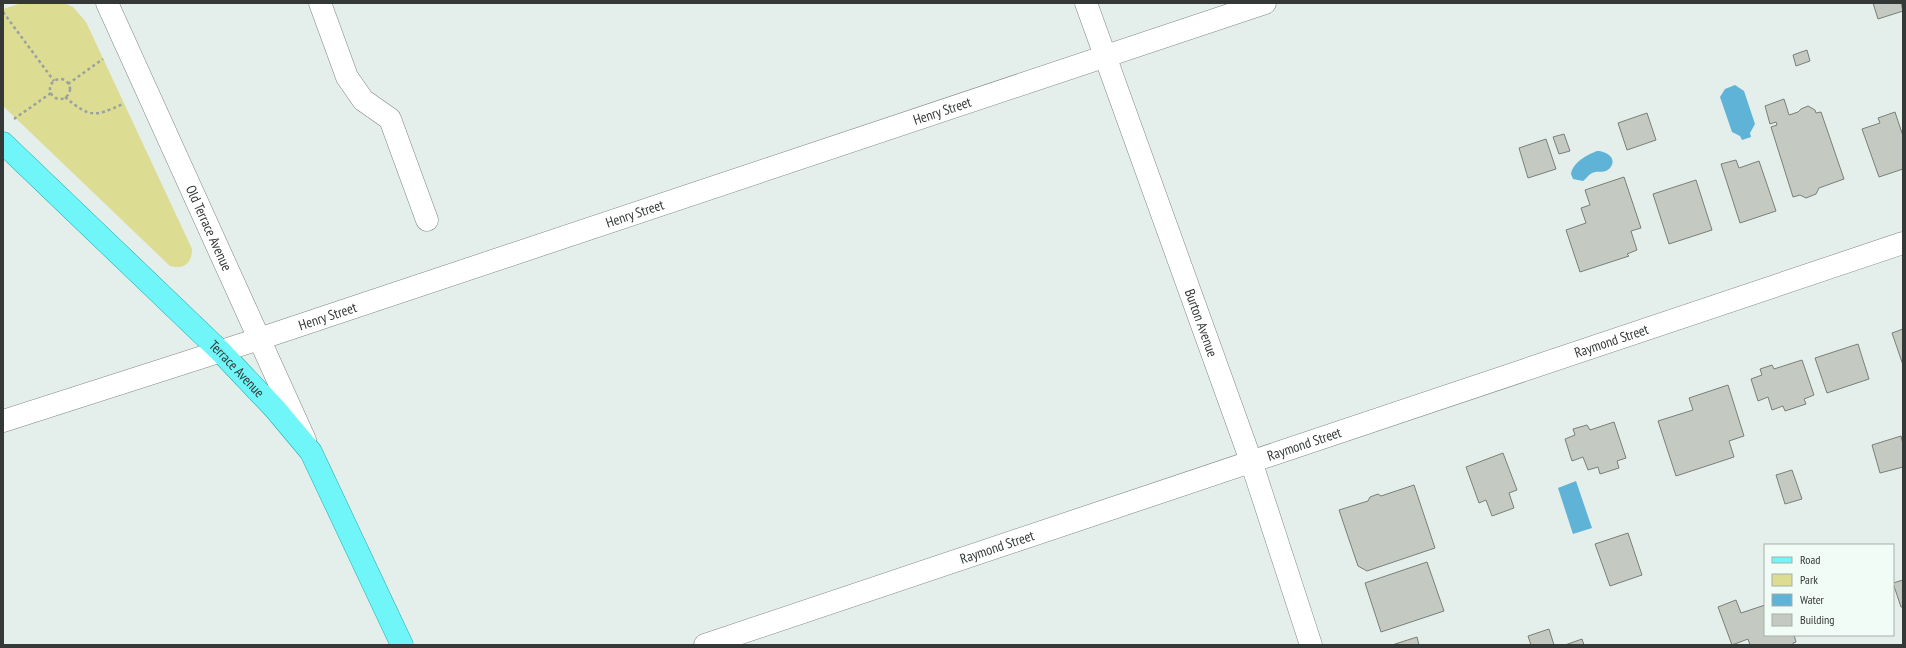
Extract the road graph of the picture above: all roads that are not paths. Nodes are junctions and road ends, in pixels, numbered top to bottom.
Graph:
1 (107, 3) edge
2 (320, 3) edge
3 (1086, 3) edge
4 (1265, 3) edge
5 (1105, 57) junction
6 (3, 143) edge
7 (427, 220) dead end
8 (1903, 243) edge
9 (259, 339) junction
10 (220, 351) junction
11 (3, 421) edge
12 (311, 452) junction
13 (1251, 461) junction
14 (402, 645) edge
15 (705, 645) edge
16 (1311, 645) edge

1 - 9 street, Old Terrace Avenue
2 - 7 street
3 - 5 street, Burton Avenue
4 - 5 street, Henry Street
5 - 9 street, Henry Street
5 - 13 street, Burton Avenue
6 - 10 main road, Terrace Avenue
8 - 13 street, Raymond Street
9 - 10 street, Henry Street
9 - 12 street, Old Terrace Avenue
10 - 11 street, Henry Street
10 - 12 main road, Terrace Avenue
12 - 14 main road, Terrace Avenue
13 - 15 street, Raymond Street
13 - 16 street, Burton Avenue

